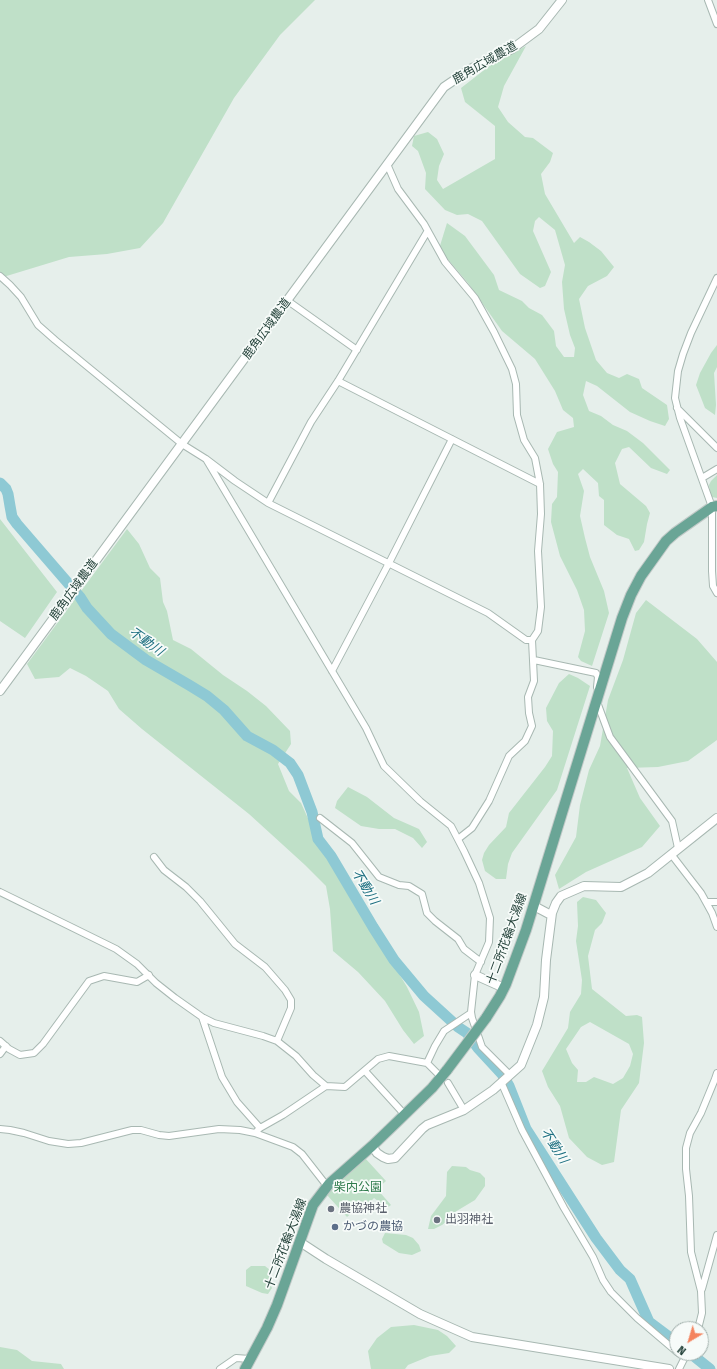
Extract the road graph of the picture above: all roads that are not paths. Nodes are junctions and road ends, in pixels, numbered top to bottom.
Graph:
1 (562, 0) edge
2 (708, 0) edge
3 (717, 24) edge
4 (387, 164) junction
5 (427, 232) junction
6 (0, 276) edge
7 (717, 278) edge
8 (288, 301) junction
9 (357, 350) junction
10 (338, 382) junction
11 (677, 408) junction
12 (452, 439) junction
13 (182, 444) junction
14 (717, 448) edge
15 (206, 459) junction
16 (717, 469) edge
17 (702, 478) junction
18 (540, 484) junction
19 (268, 503) junction
20 (715, 506) edge
21 (389, 563) junction
22 (717, 593) edge
23 (532, 640) junction
24 (534, 660) junction
25 (332, 671) junction
26 (0, 691) edge
27 (597, 701) junction
28 (320, 818) dead end
29 (717, 818) edge
30 (458, 839) junction
31 (678, 848) junction
32 (671, 854) junction
33 (154, 857) dead end
34 (0, 892) edge
35 (706, 902) junction
36 (717, 902) edge
37 (534, 906) junction
38 (551, 916) junction
39 (717, 927) edge
40 (481, 962) junction
41 (149, 975) junction
42 (475, 975) junction
43 (504, 988) junction
44 (471, 1013) junction
45 (202, 1017) junction
46 (0, 1040) edge
47 (277, 1041) junction
48 (6, 1046) junction
49 (0, 1054) edge
50 (427, 1063) junction
51 (365, 1071) junction
52 (442, 1072) junction
53 (716, 1078) edge
54 (506, 1079) junction
55 (448, 1083) dead end
56 (326, 1086) junction
57 (464, 1110) junction
58 (405, 1115) junction
59 (260, 1128) junction
60 (0, 1129) edge
61 (255, 1133) junction
62 (372, 1146) junction
63 (327, 1186) junction
64 (717, 1235) edge
65 (300, 1242) junction
66 (701, 1291) junction
67 (700, 1321) edge
68 (669, 1346) edge
69 (250, 1359) junction
70 (220, 1369) edge
71 (245, 1369) edge
72 (669, 1369) edge

1 - 4 street, 鹿角広域農道
2 - 3 street
4 - 5 street
4 - 8 street, 鹿角広域農道
5 - 9 street
5 - 18 street
6 - 13 street
7 - 11 street
8 - 9 street
8 - 13 street, 鹿角広域農道
9 - 10 street
10 - 12 street
10 - 19 street
11 - 14 street
11 - 17 street
12 - 18 street
12 - 21 street
13 - 15 street
13 - 26 street, 鹿角広域農道
15 - 19 street
15 - 25 street
16 - 17 street
17 - 20 street
18 - 23 street
19 - 21 street
20 - 22 street
20 - 27 main road, 十二所花輪大湯線
21 - 23 street
21 - 25 street
23 - 24 street
24 - 27 street
24 - 30 street
25 - 30 street
27 - 31 street
27 - 37 main road, 十二所花輪大湯線
28 - 40 street
29 - 31 street
30 - 40 street
31 - 32 street
32 - 35 street
32 - 38 street
33 - 47 street
34 - 41 street
35 - 36 street
35 - 39 street
37 - 38 street
37 - 43 main road, 十二所花輪大湯線
38 - 54 street
40 - 42 street
41 - 45 street
41 - 48 street
42 - 43 street
42 - 44 street
43 - 52 main road, 十二所花輪大湯線, bridge
44 - 50 street
44 - 54 street
45 - 47 street
45 - 59 street
46 - 48 street
47 - 56 street
48 - 49 street
50 - 51 street
50 - 52 street
51 - 56 street
51 - 58 street
52 - 58 main road, 十二所花輪大湯線
53 - 66 street
54 - 57 street
54 - 68 street
55 - 57 street
56 - 59 street
57 - 62 street
58 - 62 main road, 十二所花輪大湯線
59 - 61 street
60 - 61 street
61 - 63 street
62 - 63 main road, 十二所花輪大湯線
63 - 65 main road, 十二所花輪大湯線
64 - 66 street
65 - 69 main road, 十二所花輪大湯線
65 - 72 street
66 - 67 street
69 - 70 street
69 - 71 main road, 十二所花輪大湯線

